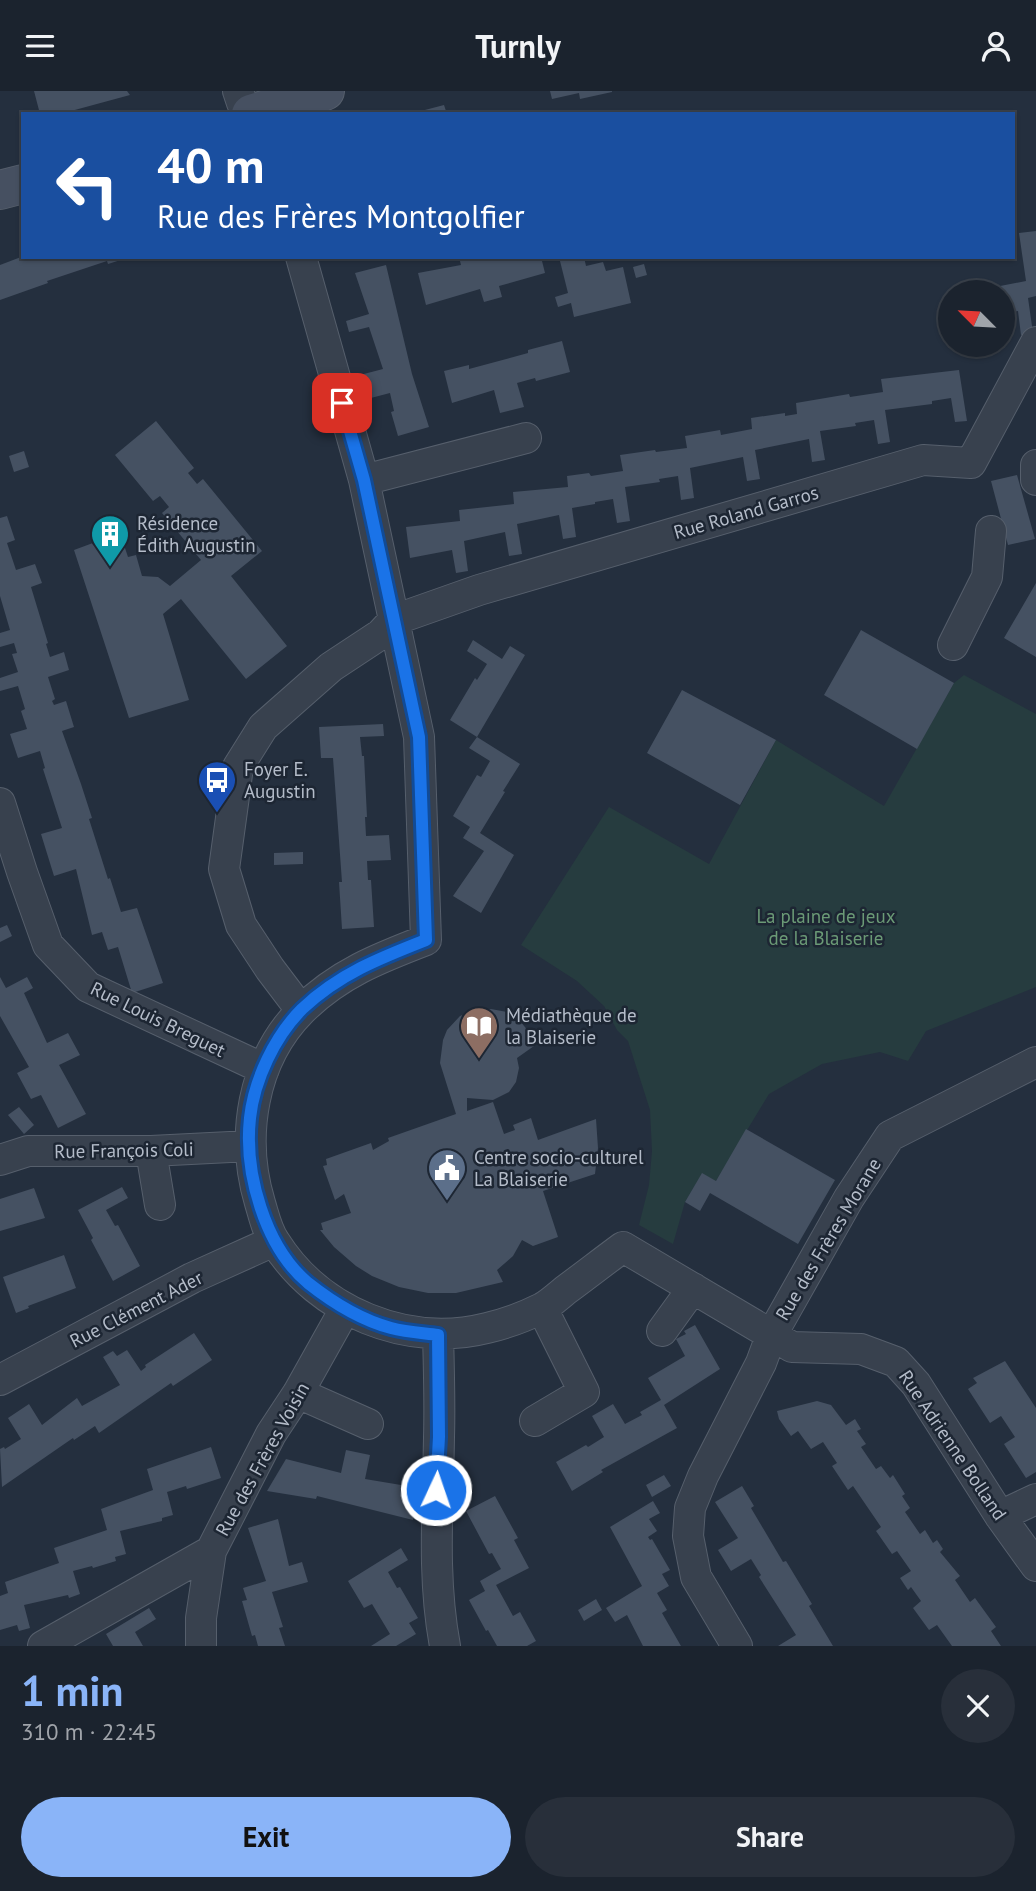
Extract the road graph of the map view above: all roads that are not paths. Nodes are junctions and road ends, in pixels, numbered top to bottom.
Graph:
1 (325, 91) edge
2 (252, 107) edge
3 (21, 185) edge
4 (0, 190) edge
5 (302, 259) edge
6 (1036, 342) edge
7 (526, 437) dead end
8 (1036, 465) edge
9 (364, 480) junction
10 (1036, 480) edge
11 (990, 531) dead end
12 (394, 620) junction
13 (953, 645) dead end
14 (0, 803) edge
15 (301, 1010) junction
16 (1036, 1062) edge
17 (264, 1069) junction
18 (250, 1146) junction
19 (151, 1151) junction
20 (0, 1160) edge
21 (160, 1205) dead end
22 (274, 1241) junction
23 (693, 1289) junction
24 (542, 1308) junction
25 (345, 1309) junction
26 (662, 1331) dead end
27 (438, 1335) junction
28 (771, 1336) junction
29 (0, 1380) edge
30 (298, 1393) junction
31 (535, 1421) dead end
32 (368, 1424) dead end
33 (1036, 1499) edge
34 (1000, 1516) junction
35 (211, 1551) junction
36 (1036, 1566) edge
37 (43, 1646) edge
38 (201, 1646) edge
39 (445, 1646) edge
40 (737, 1646) edge

1 - 2 street
3 - 4 street
5 - 9 street
6 - 12 street, Rue Roland Garros
7 - 9 street
8 - 10 street
9 - 12 street
11 - 13 street
12 - 15 street
12 - 15 street
14 - 17 street, Rue Louis Breguet
15 - 17 street
16 - 28 street, Rue des Frères Morane
17 - 18 street
18 - 19 street, Rue François Coli
18 - 22 street
19 - 20 street, Rue François Coli
19 - 21 street
22 - 25 street
22 - 29 street, Rue Clément Ader
23 - 24 street, Rue des Frères Morane
23 - 26 street
23 - 28 street, Rue des Frères Morane
24 - 27 street
24 - 31 street
25 - 27 street
25 - 30 street, Rue des Frères Voisin
27 - 39 street
28 - 34 street, Rue Adrienne Bolland
28 - 40 street
30 - 32 street
30 - 35 street, Rue des Frères Voisin
33 - 34 street
34 - 36 street, Rue Adrienne Bolland
35 - 37 street, Rue des Frères Voisin
35 - 38 street

